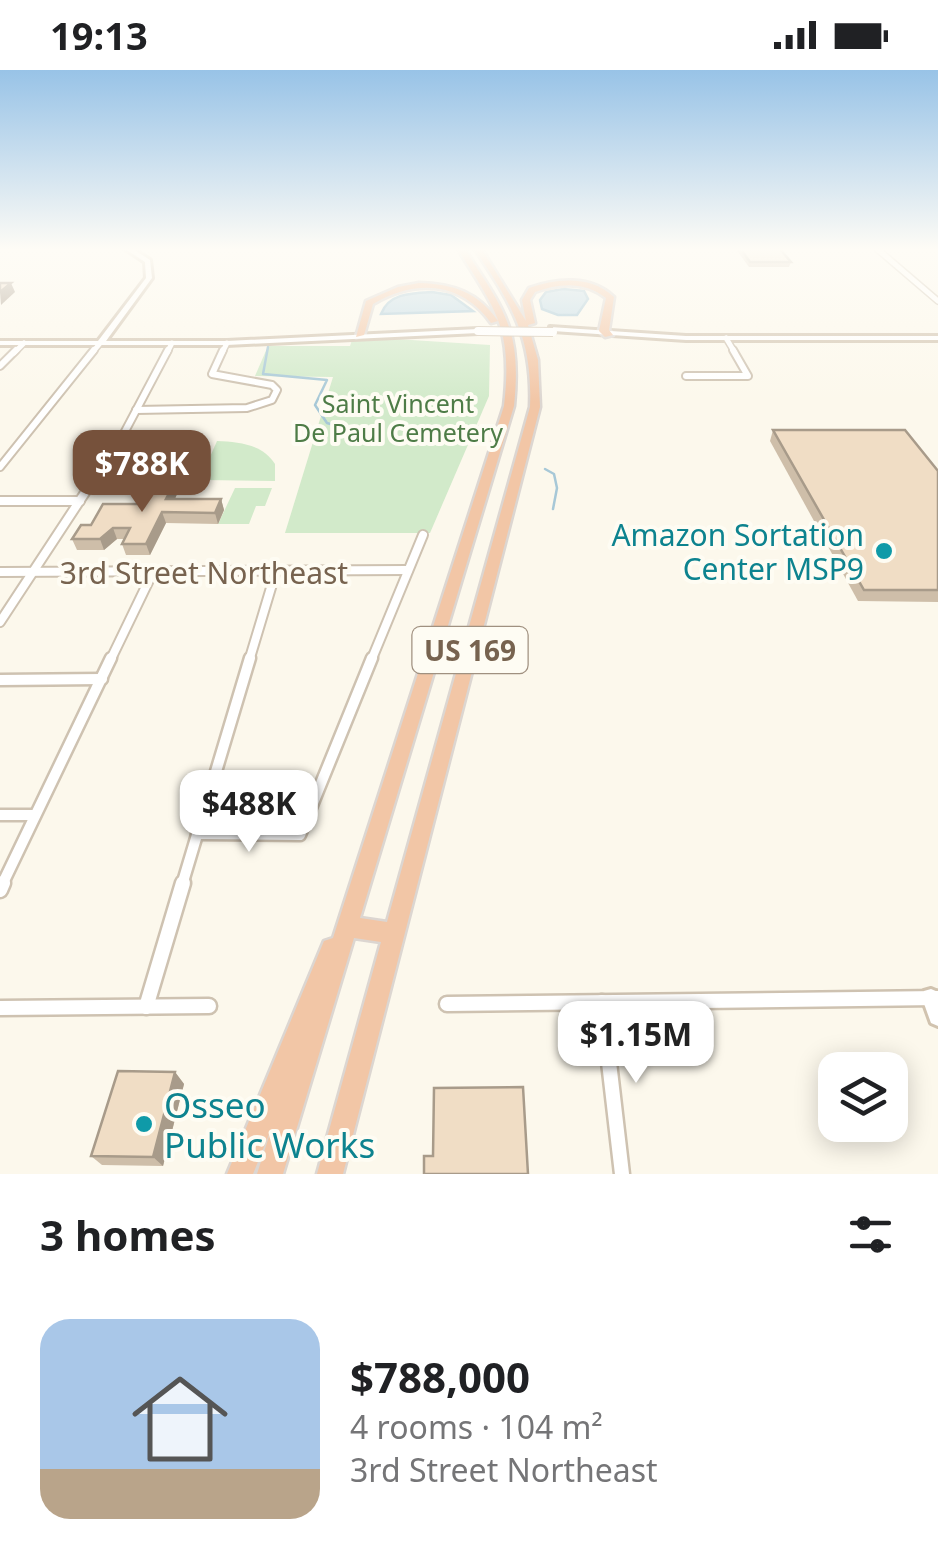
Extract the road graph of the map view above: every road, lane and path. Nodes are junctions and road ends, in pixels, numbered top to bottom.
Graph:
1 (133, 300) edge
2 (374, 300) edge
3 (474, 300) edge
4 (493, 300) edge
5 (510, 300) edge
6 (526, 300) edge
7 (609, 300) edge
8 (360, 333) junction
9 (606, 333) junction
10 (938, 338) edge
11 (727, 340) junction
12 (100, 342) junction
13 (172, 342) junction
14 (532, 342) junction
15 (0, 343) edge
16 (24, 343) junction
17 (226, 343) junction
18 (0, 366) edge
19 (686, 376) dead end
20 (513, 382) junction
21 (136, 410) junction
22 (0, 467) edge
23 (0, 501) edge
24 (80, 501) junction
25 (423, 535) dead end
26 (408, 570) junction
27 (276, 571) junction
28 (0, 572) edge
29 (154, 572) junction
30 (33, 573) junction
31 (0, 622) edge
32 (0, 680) edge
33 (102, 680) junction
34 (0, 815) edge
35 (35, 815) junction
36 (197, 834) junction
37 (374, 848) junction
38 (0, 890) edge
39 (349, 927) junction
40 (394, 933) junction
41 (602, 1002) junction
42 (446, 1004) dead end
43 (936, 1004) edge
44 (209, 1006) dead end
45 (146, 1007) junction
46 (0, 1008) edge
47 (240, 1174) edge
48 (270, 1174) edge
49 (330, 1174) edge
50 (622, 1174) edge

1 - 12 street
2 - 8 highway
3 - 20 highway
4 - 20 highway, US 169
5 - 14 highway, US 169
6 - 14 highway
7 - 9 highway
8 - 9 street, bridge
8 - 13 street
8 - 17 street
9 - 11 street
10 - 11 street
11 - 19 street
12 - 13 street
12 - 16 street
12 - 22 street
13 - 17 street
13 - 21 street
14 - 40 highway, US 169
15 - 16 street
16 - 18 street
17 - 21 street
20 - 37 highway, US 169
21 - 24 street
23 - 24 street
24 - 30 street
25 - 26 street
26 - 27 street, 3rd Street Northeast
26 - 36 street
27 - 29 street, 3rd Street Northeast
27 - 36 street
28 - 30 street, 3rd Street Northeast
29 - 30 street, 3rd Street Northeast
29 - 33 street
30 - 31 street
32 - 33 street
33 - 35 street
34 - 35 street
35 - 38 street
36 - 45 street
37 - 39 highway, US 169
37 - 47 highway
39 - 40 highway
39 - 48 highway, US 169
40 - 49 highway, US 169
41 - 42 street
41 - 43 street
41 - 50 street
44 - 45 street
45 - 46 street

